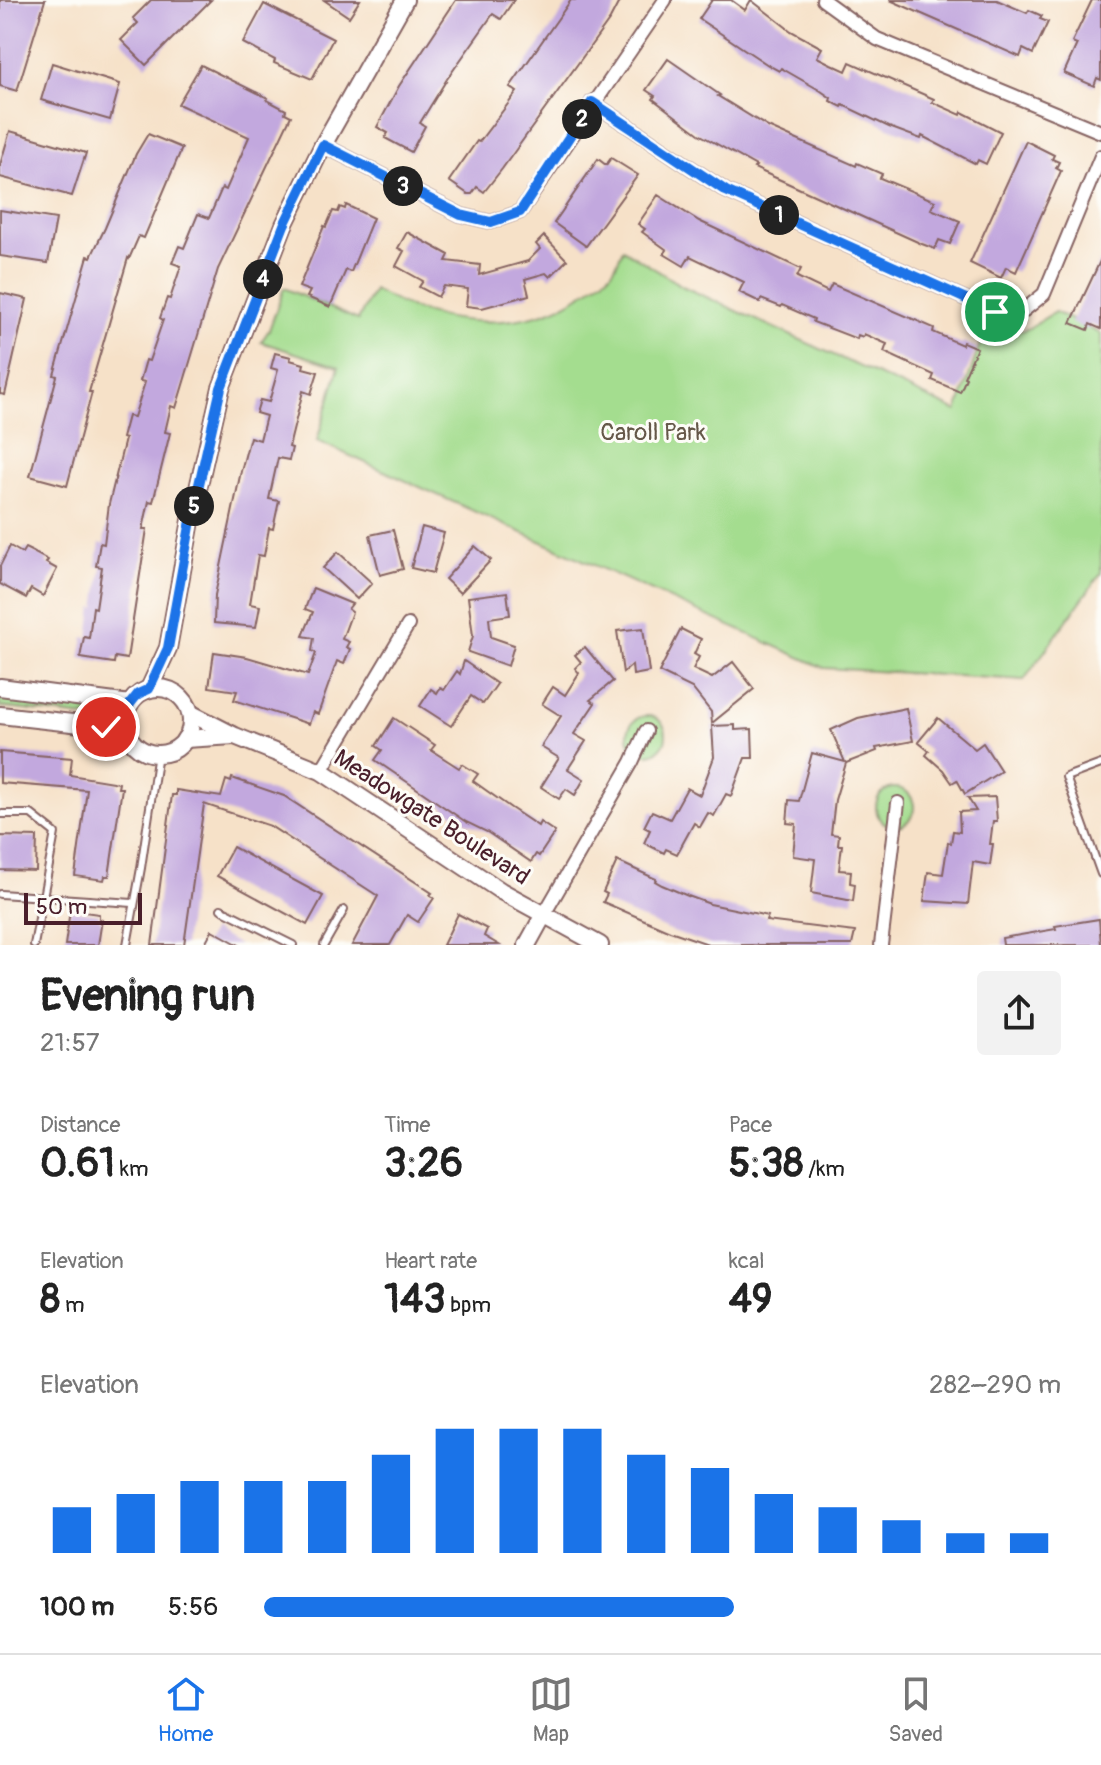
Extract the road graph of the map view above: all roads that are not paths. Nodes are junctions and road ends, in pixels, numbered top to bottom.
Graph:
1 (405, 0) edge
2 (665, 0) edge
3 (823, 0) edge
4 (592, 102) junction
5 (1101, 132) edge
6 (323, 145) junction
7 (1101, 156) edge
8 (408, 625) dead end
9 (168, 648) junction
10 (0, 687) edge
11 (149, 689) junction
12 (175, 692) junction
13 (130, 704) junction
14 (190, 713) junction
15 (0, 715) edge
16 (126, 729) junction
17 (646, 731) dead end
18 (235, 736) junction
19 (185, 739) junction
20 (158, 753) junction
21 (1101, 764) edge
22 (321, 771) junction
23 (898, 803) dead end
24 (0, 814) edge
25 (1101, 874) edge
26 (0, 894) edge
27 (44, 897) junction
28 (133, 903) junction
29 (221, 909) dead end
30 (344, 910) dead end
31 (543, 916) junction
32 (34, 945) edge
33 (127, 945) edge
34 (293, 945) edge
35 (324, 945) edge
36 (527, 945) edge
37 (600, 945) edge
38 (881, 945) edge

1 - 6 street
2 - 4 street
3 - 5 street
4 - 6 street
4 - 7 street
6 - 9 street
8 - 22 street
9 - 11 street
9 - 12 street
10 - 13 street
11 - 12 street
11 - 13 street
12 - 14 street
13 - 16 street
14 - 18 street, Meadowgate Boulevard
14 - 19 street
15 - 16 street
16 - 20 street
17 - 31 street
18 - 19 street, Meadowgate Boulevard
18 - 22 street, Meadowgate Boulevard
19 - 20 street
20 - 28 lane
21 - 25 lane
22 - 31 street, Meadowgate Boulevard
23 - 38 street
24 - 27 lane
26 - 27 lane
27 - 28 lane
27 - 32 lane
28 - 33 lane
29 - 34 lane
30 - 35 lane
31 - 36 street
31 - 37 street, Meadowgate Boulevard

